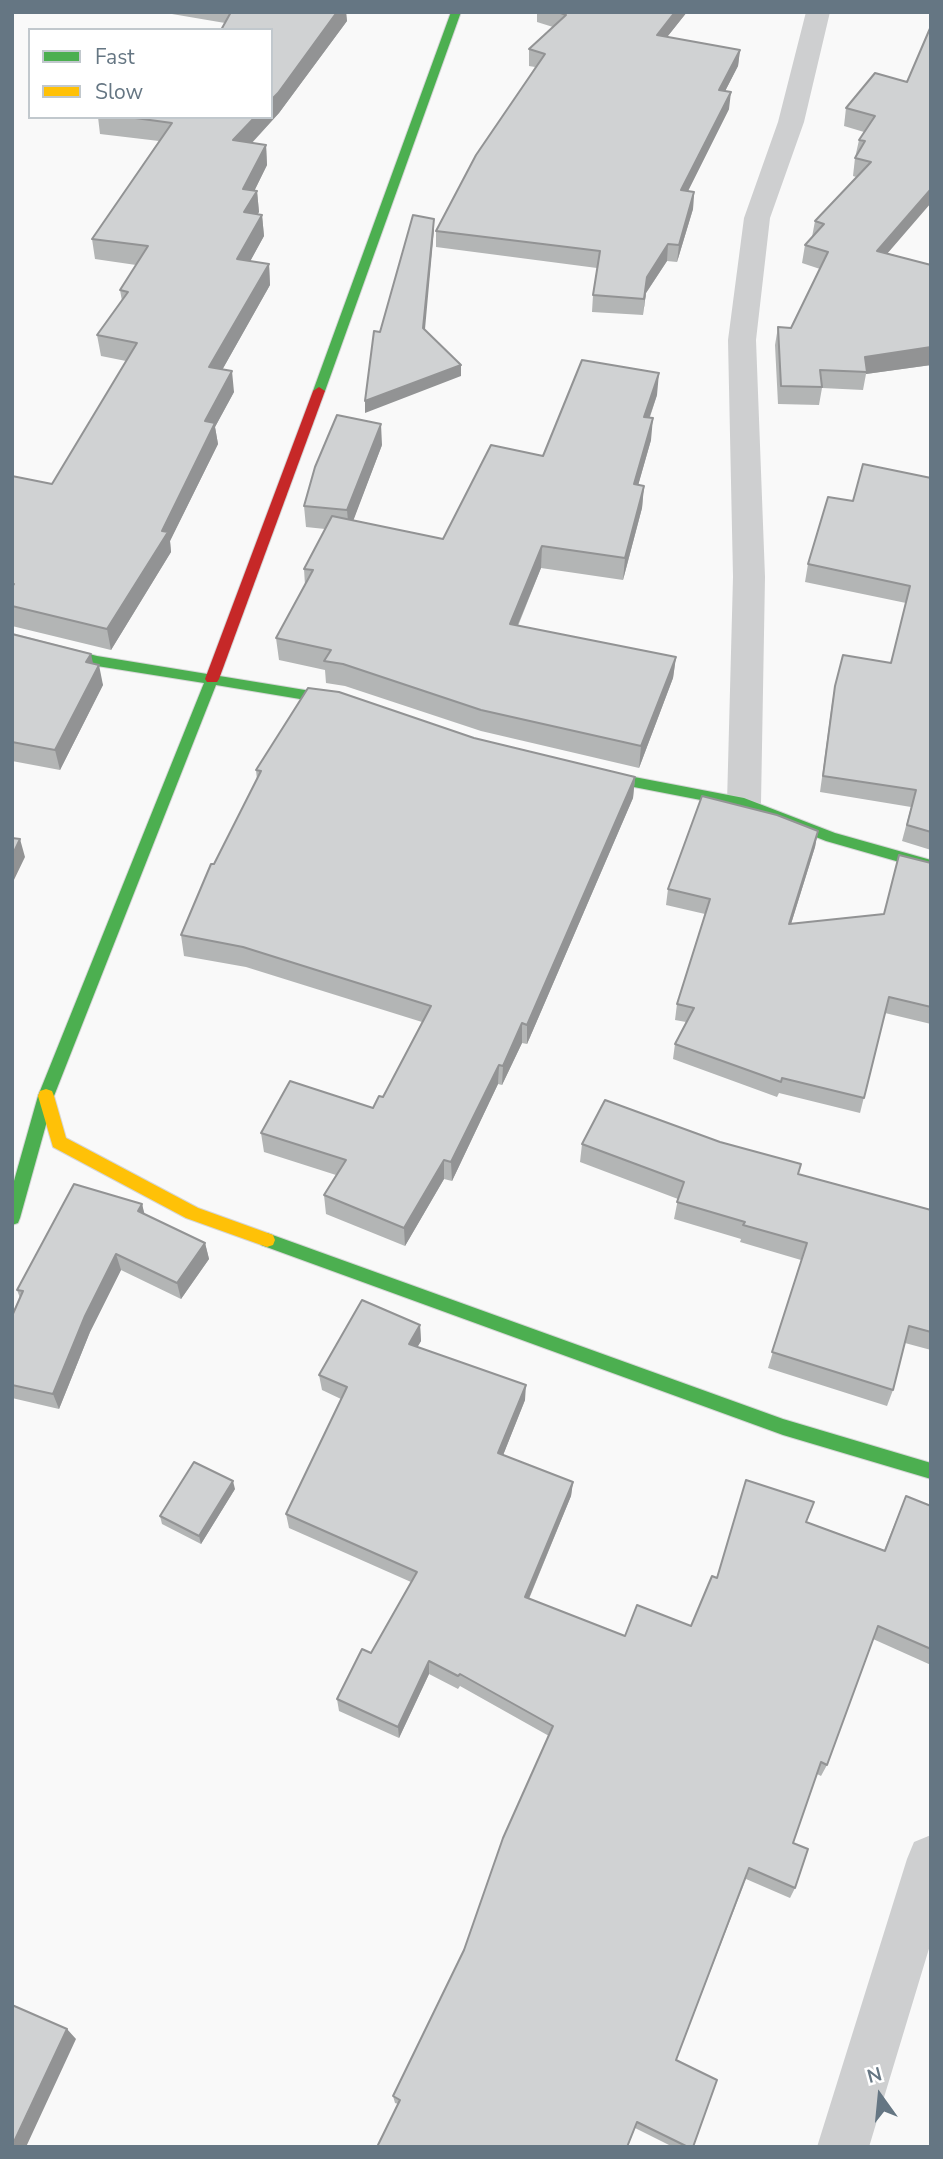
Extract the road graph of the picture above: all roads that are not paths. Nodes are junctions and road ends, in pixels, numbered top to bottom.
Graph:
1 (456, 12) edge
2 (818, 12) edge
3 (12, 639) edge
4 (212, 678) junction
5 (370, 709) edge
6 (563, 767) edge
7 (744, 803) junction
8 (931, 866) edge
9 (46, 1096) junction
10 (12, 1218) edge
11 (931, 1471) edge
12 (931, 1859) edge
13 (843, 2147) edge

1 - 4 street
2 - 7 street
3 - 4 street
4 - 5 street
4 - 9 street
6 - 7 street
7 - 8 street
9 - 10 street
9 - 11 street
12 - 13 street

